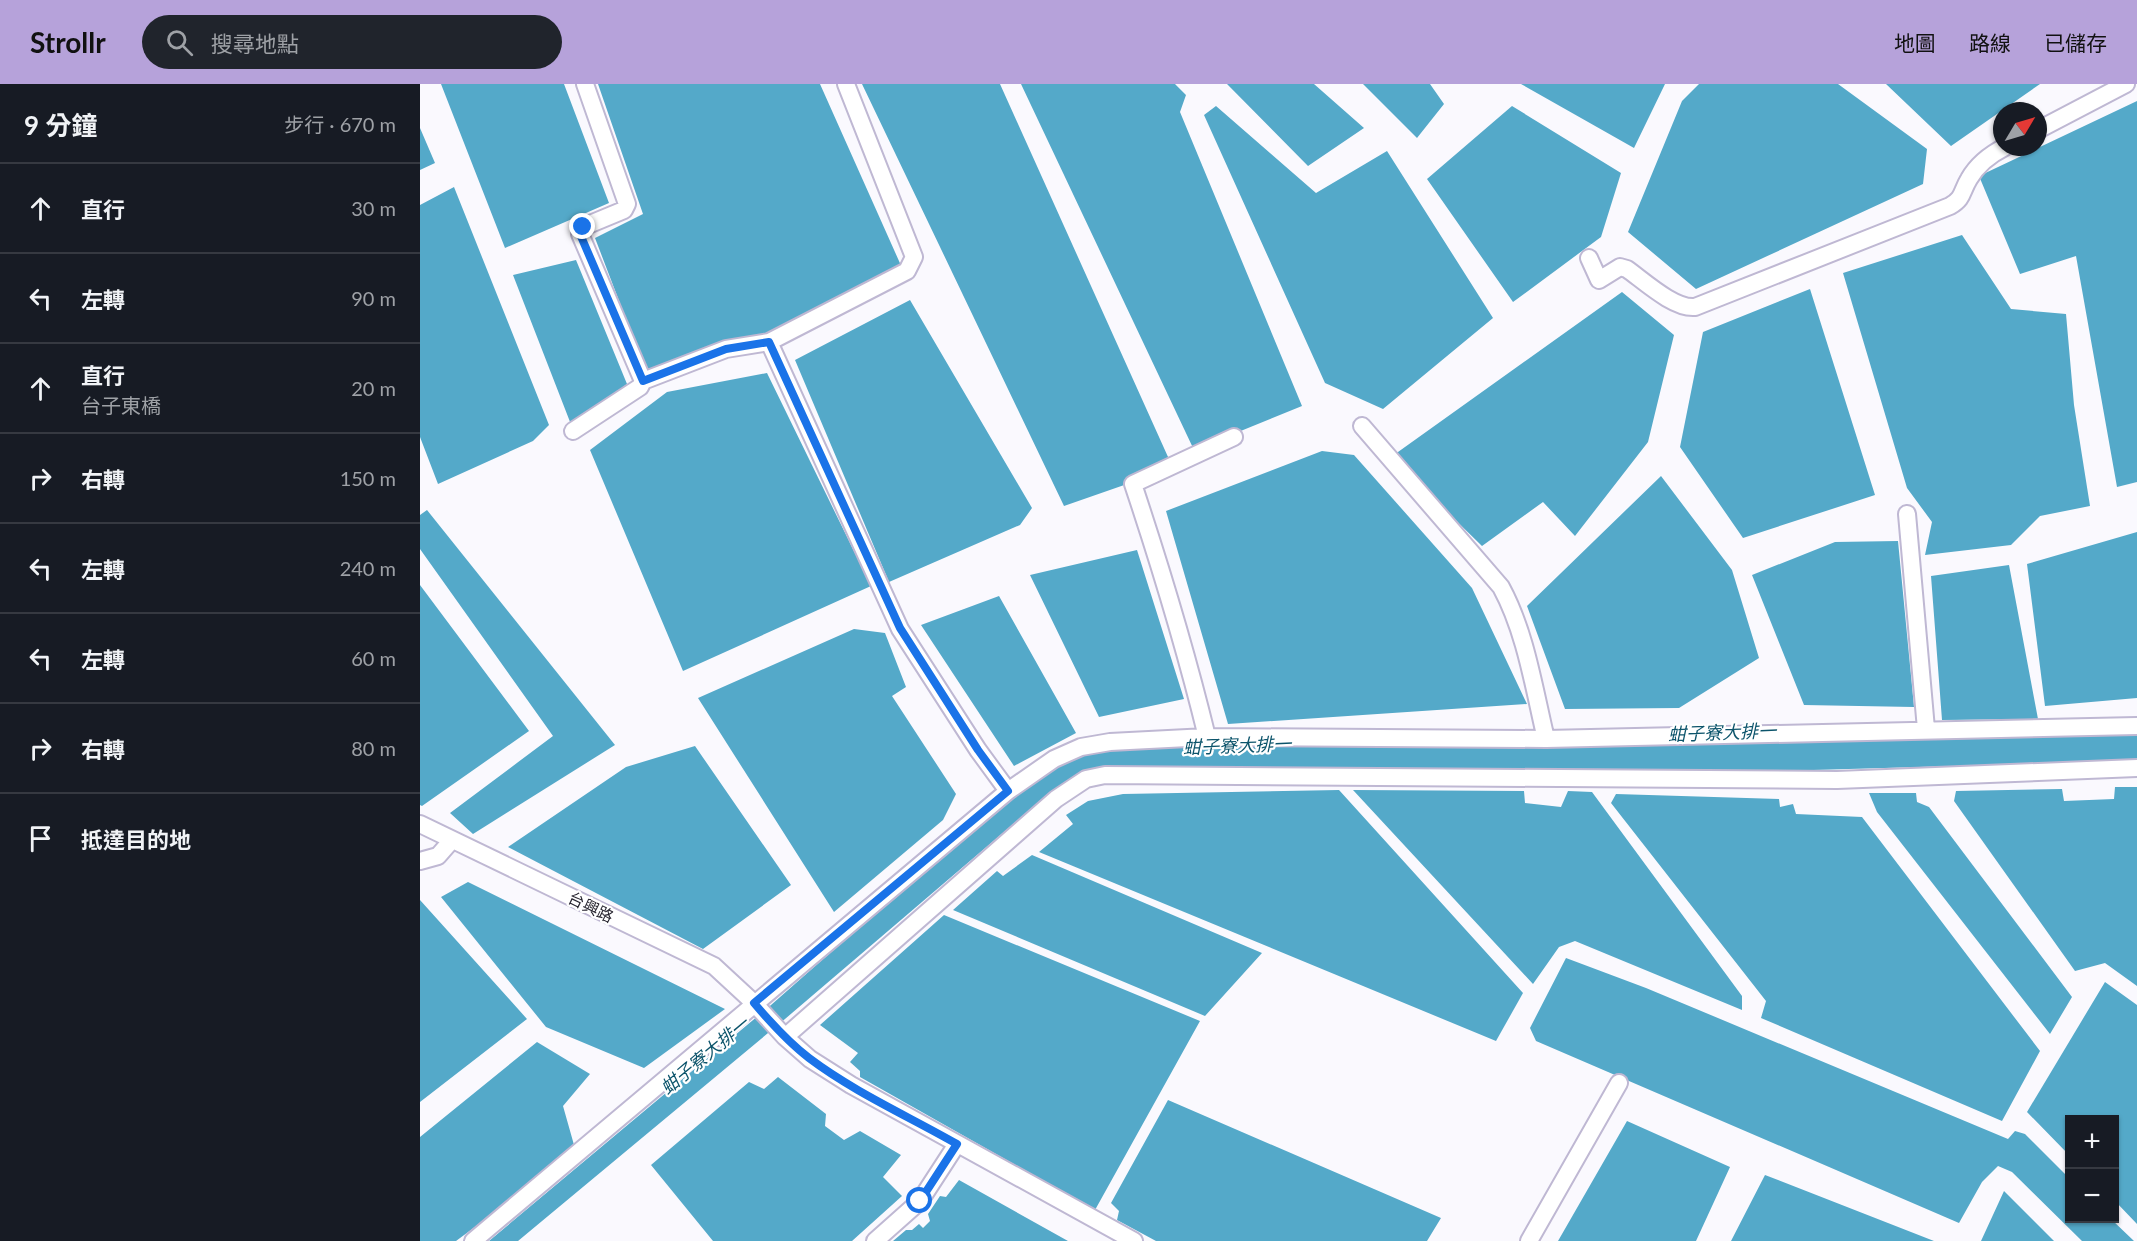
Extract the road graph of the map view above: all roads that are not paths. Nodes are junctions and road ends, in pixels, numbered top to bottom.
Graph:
1 (585, 84) edge
2 (846, 84) edge
3 (2126, 84) edge
4 (2047, 125) edge
5 (1993, 156) edge
6 (1589, 258) dead end
7 (769, 342) junction
8 (643, 381) junction
9 (1362, 426) dead end
10 (573, 431) dead end
11 (1234, 437) dead end
12 (1907, 514) dead end
13 (2137, 726) edge
14 (1926, 729) junction
15 (1207, 737) junction
16 (1546, 739) junction
17 (2137, 768) edge
18 (1008, 791) junction
19 (420, 824) edge
20 (452, 840) junction
21 (420, 861) edge
22 (754, 1003) junction
23 (784, 1037) junction
24 (1619, 1083) dead end
25 (957, 1144) junction
26 (473, 1241) edge
27 (875, 1241) edge
28 (1134, 1241) edge
29 (1529, 1241) edge

1 - 8 street
2 - 7 street
3 - 4 street
5 - 6 street
7 - 8 street
7 - 18 street
8 - 10 street
9 - 16 street
11 - 15 street
12 - 14 street
13 - 14 street
14 - 16 street
15 - 16 street
15 - 18 street
17 - 23 street
18 - 22 street
19 - 20 street, 台興路
20 - 21 street
20 - 22 street, 台興路
22 - 23 street, 台興路
22 - 26 street
23 - 25 street, 台興路
24 - 29 street
25 - 27 street
25 - 28 street, 台興路

